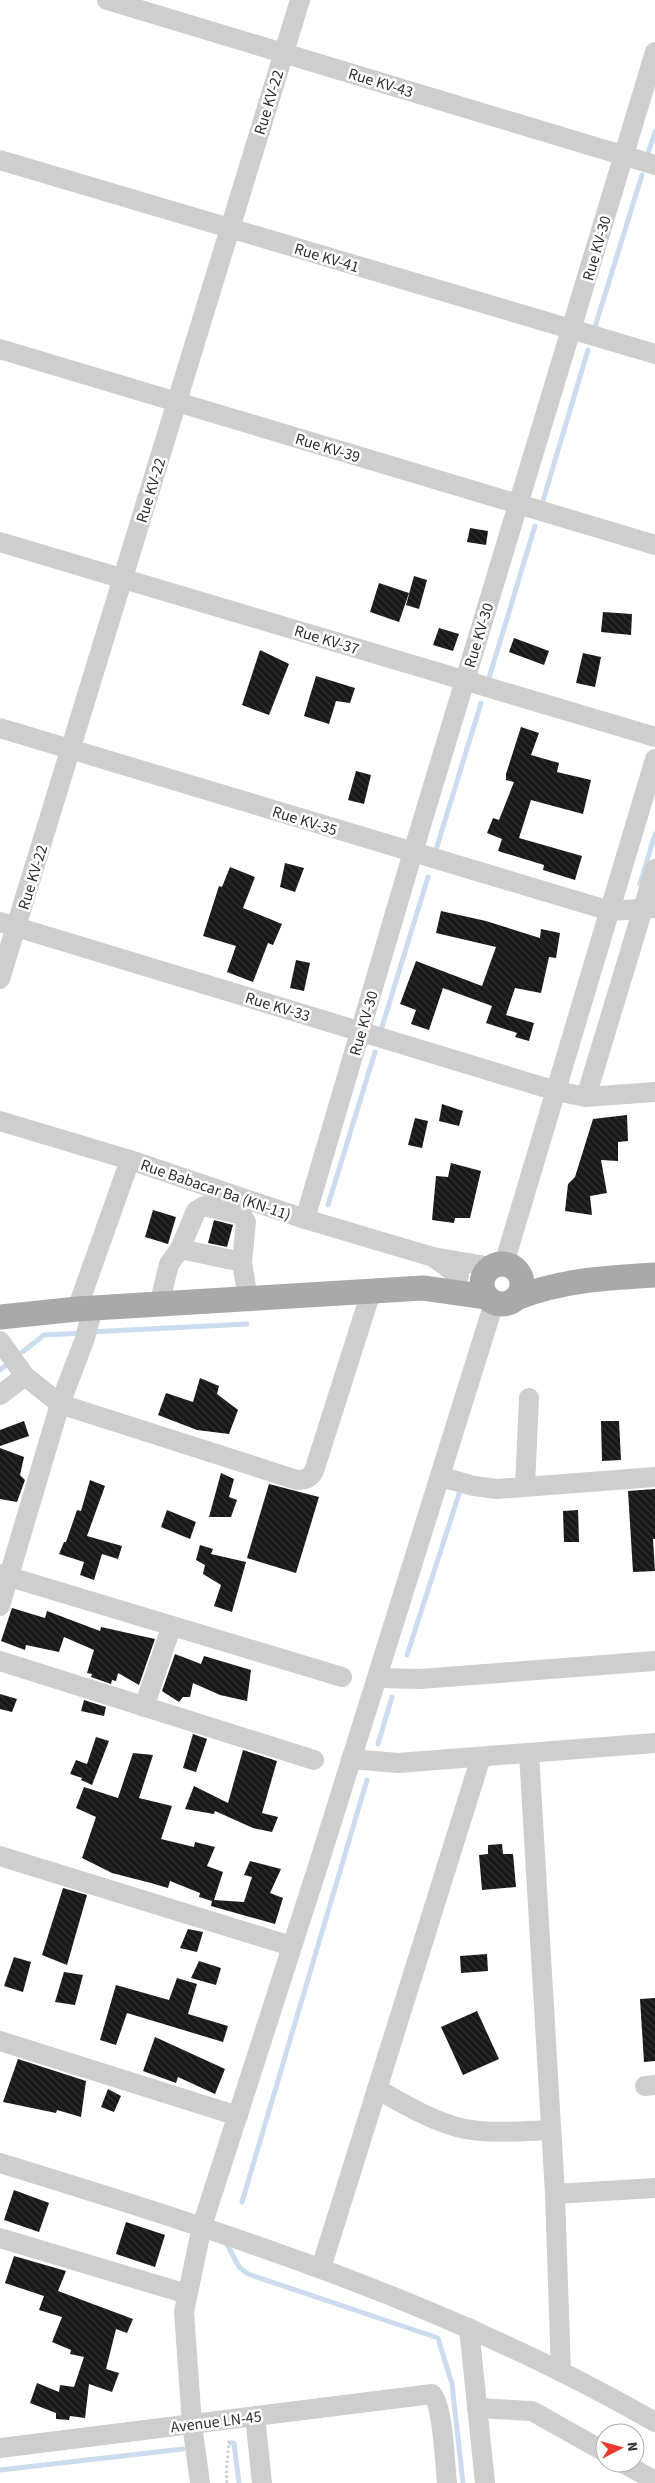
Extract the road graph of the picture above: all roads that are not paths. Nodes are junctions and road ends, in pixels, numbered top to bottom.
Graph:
1 (107, 0) edge
2 (300, 0) edge
3 (655, 52) edge
4 (283, 53) junction
5 (623, 155) junction
6 (0, 160) edge
7 (655, 165) edge
8 (230, 229) junction
9 (572, 330) junction
10 (0, 349) edge
11 (655, 354) edge
12 (177, 402) junction
13 (519, 504) junction
14 (0, 542) edge
15 (655, 545) edge
16 (123, 578) junction
17 (464, 680) junction
18 (0, 728) edge
19 (655, 737) edge
20 (71, 749) junction
21 (655, 759) edge
22 (413, 852) junction
23 (655, 869) edge
24 (649, 908) edge
25 (610, 911) junction
26 (8, 924) edge
27 (0, 980) edge
28 (360, 1031) junction
29 (556, 1091) junction
30 (655, 1092) edge
31 (586, 1098) junction
32 (0, 1121) edge
33 (130, 1160) junction
34 (305, 1219) junction
35 (180, 1249) junction
36 (433, 1257) junction
37 (242, 1262) junction
38 (499, 1268) junction
39 (655, 1275) edge
40 (459, 1276) junction
41 (580, 1280) junction
42 (423, 1288) junction
43 (371, 1292) junction
44 (248, 1299) junction
45 (499, 1299) junction
46 (159, 1304) junction
47 (86, 1313) junction
48 (0, 1317) edge
49 (10, 1358) edge
50 (0, 1395) edge
51 (529, 1398) dead end
52 (60, 1404) junction
53 (441, 1477) junction
54 (655, 1477) edge
55 (525, 1486) junction
56 (4, 1576) edge
57 (0, 1606) edge
58 (170, 1628) junction
59 (0, 1661) edge
60 (655, 1661) edge
61 (342, 1677) dead end
62 (377, 1678) junction
63 (144, 1706) junction
64 (655, 1743) edge
65 (529, 1753) junction
66 (481, 1757) junction
67 (351, 1759) junction
68 (314, 1760) dead end
69 (0, 1856) edge
70 (291, 1946) junction
71 (0, 2041) edge
72 (377, 2089) junction
73 (238, 2116) junction
74 (551, 2130) junction
75 (0, 2163) edge
76 (655, 2188) edge
77 (555, 2194) junction
78 (202, 2226) junction
79 (0, 2238) edge
80 (321, 2268) junction
81 (187, 2294) junction
82 (469, 2328) junction
83 (561, 2372) junction
84 (477, 2408) junction
85 (255, 2416) junction
86 (655, 2422) edge
87 (192, 2424) junction
88 (595, 2446) edge
89 (0, 2448) edge
90 (641, 2473) edge
91 (655, 2481) edge
92 (200, 2483) edge
93 (262, 2483) edge
94 (447, 2483) edge
95 (485, 2483) edge

1 - 4 street, Rue KV-43
2 - 4 street, Rue KV-22
3 - 5 street, Rue KV-30
4 - 5 street, Rue KV-43
4 - 8 street, Rue KV-22
5 - 7 street, Rue KV-43
5 - 9 street, Rue KV-30
6 - 8 street, Rue KV-41
8 - 9 street, Rue KV-41
8 - 12 street, Rue KV-22
9 - 11 street, Rue KV-41
9 - 13 street, Rue KV-30
10 - 12 street, Rue KV-39
12 - 13 street, Rue KV-39
12 - 16 street, Rue KV-22
13 - 15 street, Rue KV-39
13 - 17 street, Rue KV-30
14 - 16 street, Rue KV-37
16 - 17 street, Rue KV-37
16 - 20 street, Rue KV-22
17 - 19 street, Rue KV-37
17 - 22 street, Rue KV-30
18 - 20 street, Rue KV-35
20 - 22 street, Rue KV-35
20 - 26 street, Rue KV-22
21 - 25 street
22 - 25 street, Rue KV-35
22 - 28 street, Rue KV-30
23 - 24 street
24 - 25 street
24 - 31 street
25 - 29 street
26 - 27 street, Rue KV-22
26 - 28 street, Rue KV-33
28 - 29 street, Rue KV-33
28 - 34 street, Rue KV-30
29 - 31 street, Rue KV-33
29 - 38 street
30 - 31 street, Rue KV-33
32 - 33 street, Rue Babacar Ba (KN-11)
33 - 34 street, Rue Babacar Ba (KN-11)
33 - 47 street
34 - 36 street, Rue Babacar Ba (KN-11)
35 - 37 street
35 - 37 street
35 - 46 street
36 - 38 street
36 - 40 street
37 - 44 street
38 - 40 main road
38 - 41 main road
38 - 45 main road
38 - 45 main road
39 - 41 main road
40 - 42 main road
41 - 45 main road
42 - 43 main road
42 - 45 main road
43 - 44 main road
43 - 52 street
44 - 46 main road
45 - 53 street
46 - 47 main road
47 - 48 main road
47 - 52 street
49 - 50 street
49 - 52 street
51 - 55 street
52 - 56 street
53 - 55 street
53 - 62 street
54 - 55 street
56 - 57 street
56 - 58 street
58 - 61 street
58 - 63 street
59 - 63 street
60 - 62 street
62 - 67 street
63 - 68 street
64 - 65 street
65 - 66 street
65 - 74 street
66 - 67 street
66 - 72 street
67 - 70 street
69 - 70 street
70 - 73 street
71 - 73 street
72 - 74 street
72 - 80 street
73 - 78 street
74 - 77 street
75 - 78 street
76 - 77 street
77 - 83 street
78 - 80 street
78 - 81 street
79 - 81 street
80 - 82 street
81 - 87 street
82 - 83 street
82 - 84 street
83 - 86 street
84 - 88 street
84 - 95 street
85 - 87 street, Avenue LN-45
85 - 93 street
85 - 94 street, Avenue LN-45
87 - 89 street, Avenue LN-45
87 - 92 street
90 - 91 street

